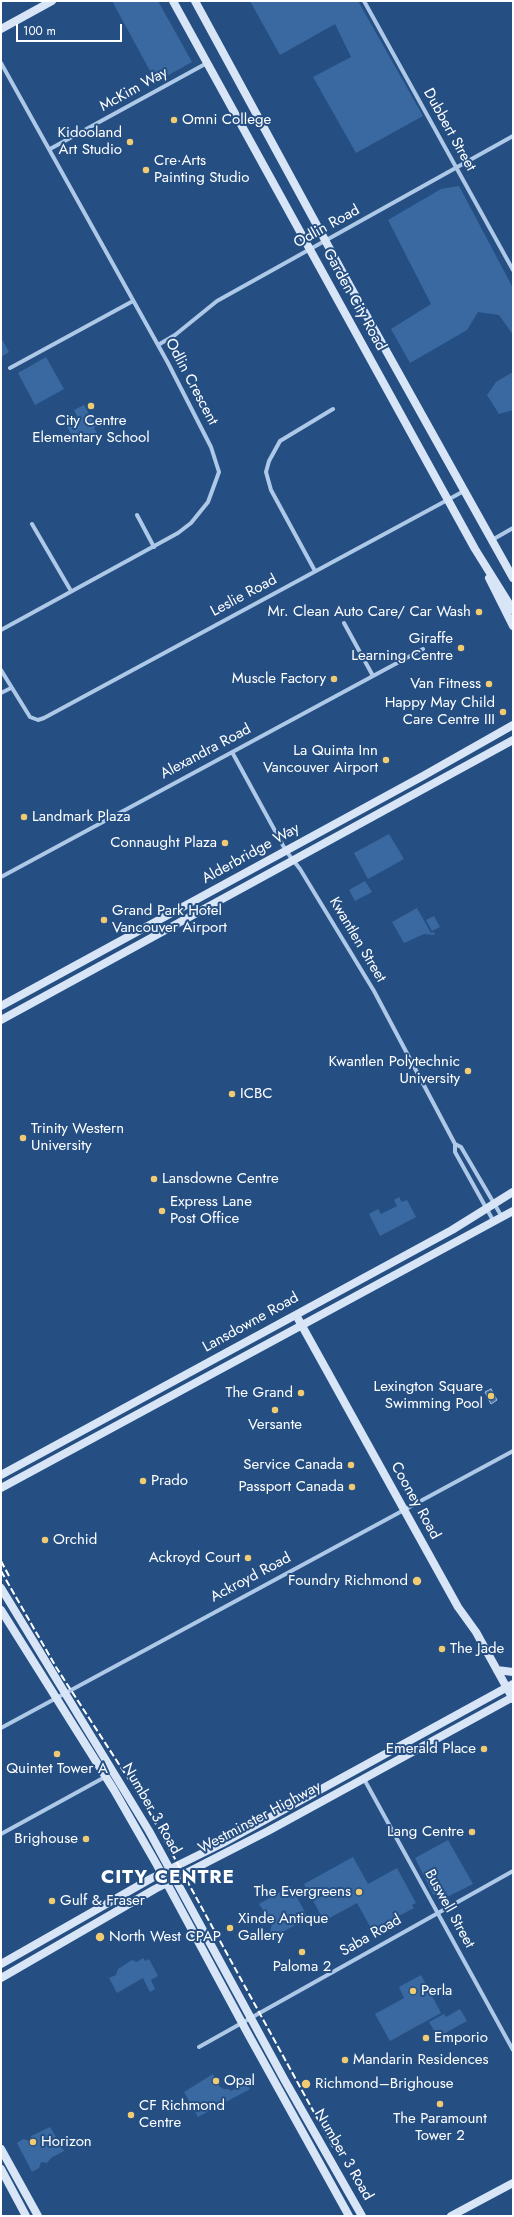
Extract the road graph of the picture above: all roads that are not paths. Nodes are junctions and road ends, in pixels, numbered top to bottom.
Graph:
1 (52, 1) edge
2 (174, 1) edge
3 (195, 1) edge
4 (364, 1) edge
5 (1, 29) edge
6 (1, 63) edge
7 (207, 63) junction
8 (513, 136) edge
9 (50, 149) junction
10 (456, 168) junction
11 (326, 241) junction
12 (310, 250) junction
13 (513, 270) edge
14 (133, 301) junction
15 (158, 345) junction
16 (10, 368) dead end
17 (333, 408) dead end
18 (465, 491) junction
19 (448, 500) junction
20 (138, 515) dead end
21 (32, 524) dead end
22 (513, 528) edge
23 (492, 540) junction
24 (154, 547) junction
25 (484, 563) junction
26 (316, 571) junction
27 (513, 578) edge
28 (71, 591) junction
29 (513, 610) edge
30 (344, 624) dead end
31 (513, 626) edge
32 (1, 630) edge
33 (423, 649) dead end
34 (1, 670) edge
35 (373, 676) junction
36 (11, 688) junction
37 (1, 693) edge
38 (513, 725) edge
39 (513, 740) edge
40 (232, 752) junction
41 (286, 851) junction
42 (294, 861) junction
43 (1, 877) edge
44 (1, 1006) edge
45 (1, 1020) edge
46 (455, 1144) junction
47 (513, 1192) edge
48 (495, 1204) junction
49 (487, 1209) junction
50 (513, 1211) edge
51 (502, 1217) junction
52 (494, 1222) junction
53 (296, 1315) junction
54 (302, 1326) junction
55 (513, 1451) edge
56 (1, 1475) edge
57 (1, 1488) edge
58 (404, 1509) junction
59 (1, 1588) edge
60 (1, 1610) edge
61 (497, 1670) junction
62 (513, 1672) edge
63 (510, 1686) edge
64 (65, 1693) junction
65 (55, 1698) junction
66 (513, 1698) edge
67 (1, 1728) edge
68 (105, 1776) junction
69 (364, 1779) junction
70 (1, 1834) edge
71 (170, 1869) junction
72 (513, 1871) edge
73 (161, 1874) junction
74 (176, 1879) junction
75 (166, 1883) junction
76 (437, 1912) junction
77 (1, 1964) edge
78 (1, 1978) edge
79 (251, 2018) junction
80 (242, 2023) junction
81 (198, 2048) dead end
82 (513, 2050) edge
83 (1, 2149) edge
84 (10, 2165) junction
85 (1, 2169) edge
86 (513, 2183) edge
87 (26, 2216) edge
88 (38, 2216) edge
89 (349, 2216) edge
90 (362, 2216) edge
91 (451, 2216) edge

1 - 5 main road
2 - 7 main road, Garden City Road
3 - 11 main road, Garden City Road
4 - 10 street, Dubbert Street
6 - 9 street, Odlin Crescent
7 - 9 street, McKim Way
7 - 12 main road, Garden City Road
8 - 10 street, Odlin Road
9 - 14 street, Odlin Crescent
10 - 11 street, Odlin Road
10 - 13 street, Dubbert Street
11 - 12 street, Odlin Road
11 - 18 main road, Garden City Road
12 - 15 street, Odlin Road
12 - 19 main road, Garden City Road
14 - 15 street, Odlin Crescent
14 - 16 street
15 - 24 street, Odlin Crescent
17 - 26 street
18 - 19 street, Leslie Road
18 - 23 main road, Garden City Road
19 - 25 main road, Garden City Road
19 - 26 street, Leslie Road
20 - 24 street
21 - 28 street
22 - 23 street
23 - 27 main road, Garden City Road
24 - 28 street, Odlin Crescent
25 - 29 main road, Garden City Road
25 - 31 main road
26 - 36 street, Leslie Road
28 - 32 street, Odlin Crescent
30 - 35 street
33 - 35 street, Alexandra Road
34 - 36 street
35 - 40 street, Alexandra Road
36 - 37 street
38 - 41 main road, Alderbridge Way
39 - 42 main road, Alderbridge Way
40 - 41 street, Kwantlen Street
40 - 43 street, Alexandra Road
41 - 42 street, Kwantlen Street
41 - 44 main road, Alderbridge Way
42 - 45 main road, Alderbridge Way
42 - 46 street, Kwantlen Street
46 - 48 street, Kwantlen Street
46 - 49 street, Kwantlen Street
47 - 48 main road, Lansdowne Road
48 - 49 main road, Lansdowne Road
48 - 51 street, Kwantlen Street
49 - 52 street, Kwantlen Street
49 - 53 main road, Lansdowne Road
50 - 51 main road, Lansdowne Road
51 - 52 main road, Lansdowne Road
52 - 54 main road, Lansdowne Road
53 - 54 main road, Cooney Road
53 - 56 main road, Lansdowne Road
54 - 57 main road, Lansdowne Road
54 - 58 main road, Cooney Road
55 - 58 street, Ackroyd Road
58 - 61 main road, Cooney Road
58 - 64 street, Ackroyd Road
59 - 64 main road, Number 3 Road
60 - 65 main road, Number 3 Road
61 - 62 main road
61 - 63 main road, Cooney Road
63 - 66 main road, Cooney Road
63 - 71 main road, Westminster Highway
64 - 65 street, Ackroyd Road
64 - 71 main road, Number 3 Road
65 - 67 street, Ackroyd Road
65 - 68 main road, Number 3 Road
66 - 69 main road, Westminster Highway
68 - 70 street
68 - 73 main road, Number 3 Road
69 - 74 main road, Westminster Highway
69 - 76 street, Buswell Street
71 - 73 main road, Westminster Highway
71 - 74 main road, Number 3 Road
72 - 76 street, Saba Road
73 - 75 main road, Number 3 Road
73 - 77 main road, Westminster Highway
74 - 75 main road, Westminster Highway
74 - 79 main road, Number 3 Road
75 - 78 main road, Westminster Highway
75 - 80 main road, Number 3 Road
76 - 79 street, Saba Road
76 - 82 street, Buswell Street
79 - 80 street, Saba Road
79 - 90 main road, Number 3 Road
80 - 81 street, Saba Road
80 - 89 main road, Number 3 Road
83 - 84 main road
84 - 85 street
84 - 88 main road
85 - 87 main road
86 - 91 main road

